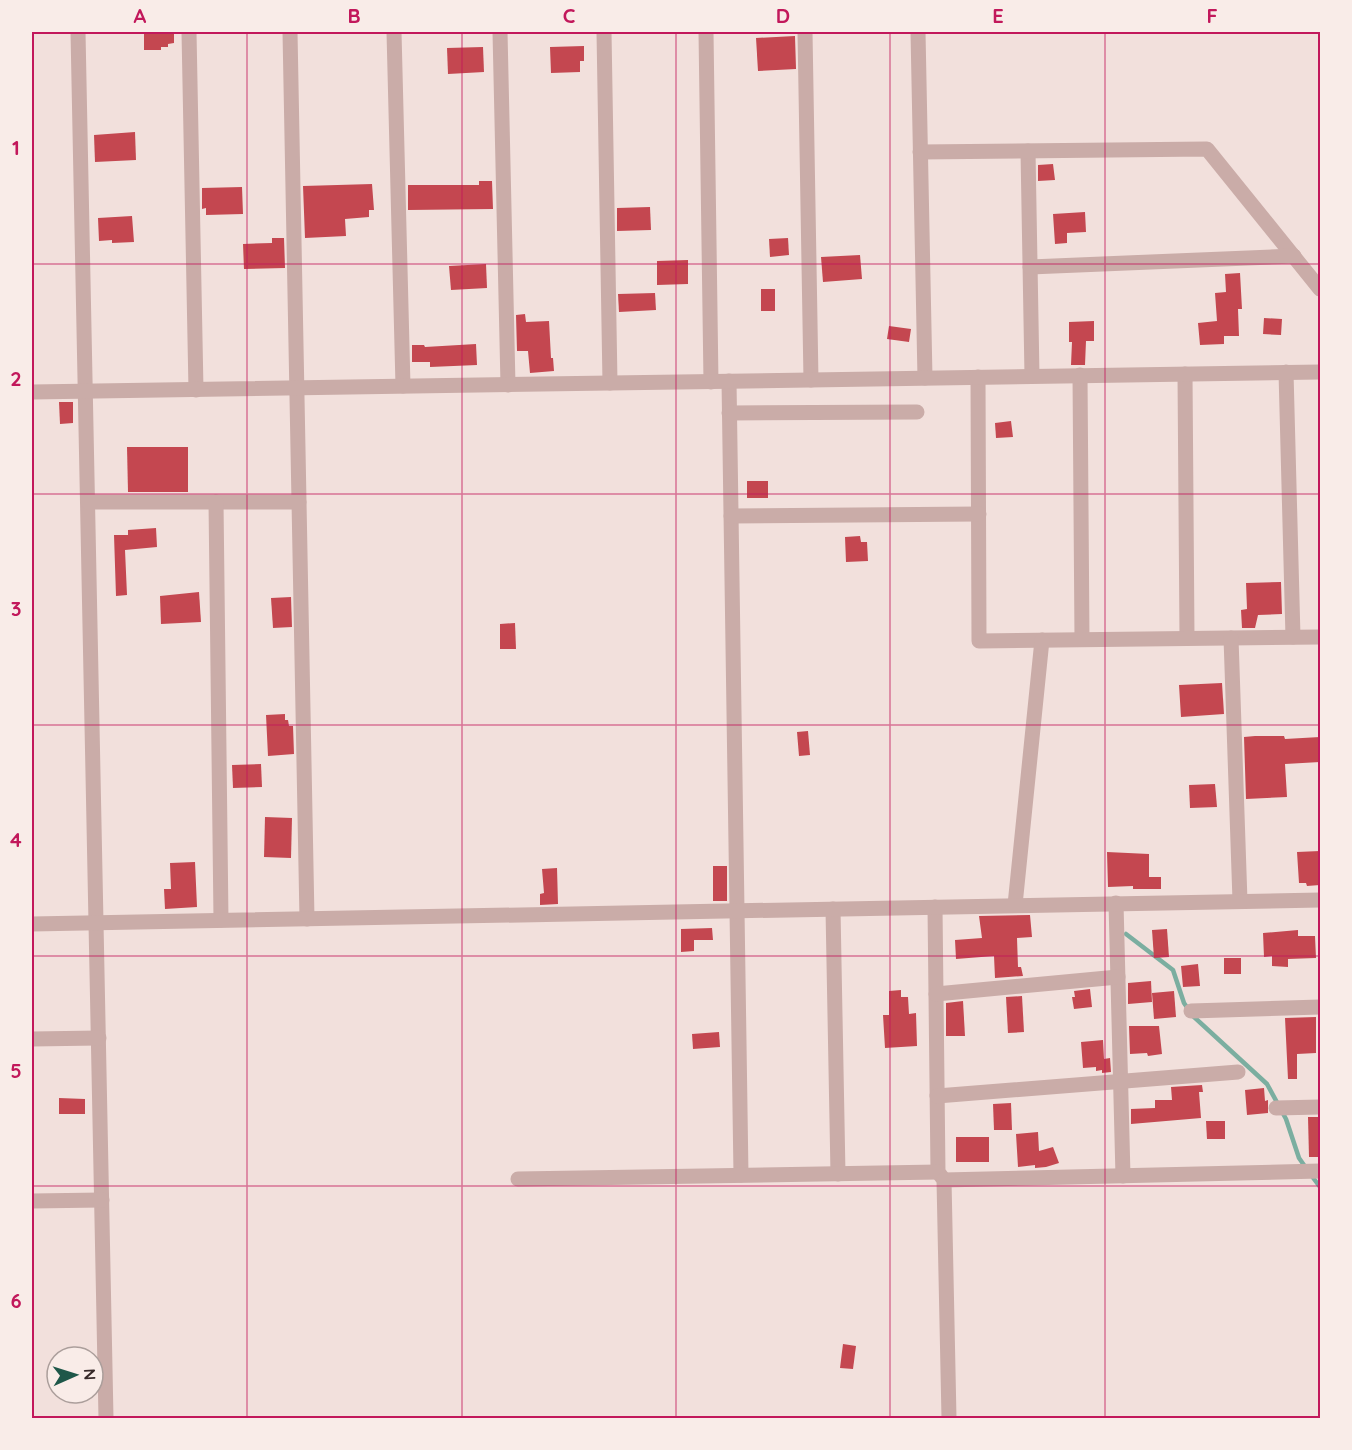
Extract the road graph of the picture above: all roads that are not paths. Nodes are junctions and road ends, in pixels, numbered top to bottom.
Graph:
1 (78, 32) edge
2 (189, 32) edge
3 (290, 32) edge
4 (394, 32) edge
5 (500, 32) edge
6 (604, 32) edge
7 (706, 32) edge
8 (805, 32) edge
9 (918, 32) edge
10 (1028, 151) junction
11 (920, 152) junction
12 (1294, 256) junction
13 (1030, 267) junction
14 (1320, 289) edge
15 (1286, 372) junction
16 (1320, 372) edge
17 (1185, 374) junction
18 (1080, 375) junction
19 (1032, 376) junction
20 (978, 377) junction
21 (925, 378) junction
22 (811, 380) junction
23 (711, 381) junction
24 (729, 381) junction
25 (610, 383) junction
26 (508, 385) junction
27 (404, 386) junction
28 (297, 388) junction
29 (196, 390) junction
30 (32, 392) edge
31 (86, 392) junction
32 (917, 412) dead end
33 (729, 413) junction
34 (88, 502) junction
35 (216, 502) junction
36 (299, 502) junction
37 (979, 514) junction
38 (731, 516) junction
39 (1293, 637) junction
40 (1320, 637) edge
41 (1187, 638) junction
42 (1231, 638) junction
43 (1082, 639) junction
44 (1041, 640) junction
45 (1320, 900) edge
46 (1240, 901) junction
47 (1116, 903) junction
48 (1015, 905) junction
49 (935, 907) junction
50 (833, 909) junction
51 (736, 910) junction
52 (307, 919) junction
53 (221, 920) junction
54 (96, 922) junction
55 (32, 924) edge
56 (1118, 977) junction
57 (936, 994) junction
58 (1320, 1007) edge
59 (1191, 1011) dead end
60 (99, 1038) junction
61 (32, 1039) edge
62 (1238, 1072) dead end
63 (1120, 1081) junction
64 (937, 1096) junction
65 (1320, 1107) edge
66 (1276, 1108) dead end
67 (1320, 1172) edge
68 (838, 1174) junction
69 (741, 1175) junction
70 (941, 1176) junction
71 (1123, 1176) junction
72 (518, 1179) dead end
73 (102, 1200) junction
74 (32, 1201) edge
75 (106, 1419) edge
76 (950, 1419) edge

1 - 31 street
2 - 29 street
3 - 28 street
4 - 27 street
5 - 26 street
6 - 25 street
7 - 23 street
8 - 22 street
9 - 11 street
10 - 11 street
10 - 12 street
10 - 13 street
11 - 21 street
12 - 13 street
12 - 14 street
13 - 19 street
15 - 16 street
15 - 17 street
15 - 39 street
17 - 18 street
17 - 41 street
18 - 19 street
18 - 43 street
19 - 20 street
20 - 21 street
20 - 37 street
21 - 22 street
22 - 24 street
23 - 24 street
23 - 25 street
24 - 33 street
25 - 26 street
26 - 27 street
27 - 28 street
28 - 29 street
28 - 36 street
29 - 31 street
30 - 31 street
31 - 34 street
32 - 33 street
33 - 38 street
34 - 35 street
34 - 54 street
35 - 36 street
35 - 53 street
36 - 52 street
37 - 38 street
37 - 44 street
38 - 51 street
39 - 40 street
39 - 42 street
41 - 42 street
41 - 43 street
42 - 46 street
43 - 44 street
44 - 48 street
45 - 46 street
46 - 47 street
47 - 48 street
47 - 56 street
48 - 49 street
49 - 50 street
49 - 57 street
50 - 51 street
50 - 68 street
51 - 52 street
51 - 69 street
52 - 53 street
53 - 54 street
54 - 55 street
54 - 60 street
56 - 57 street
56 - 63 street
57 - 64 street
58 - 59 street
60 - 61 street
60 - 73 street
62 - 63 street
63 - 64 street
63 - 71 street
64 - 70 street
65 - 66 street
67 - 71 street
68 - 69 street
68 - 70 street
69 - 72 street
70 - 71 street
70 - 76 street
73 - 74 street
73 - 75 street

